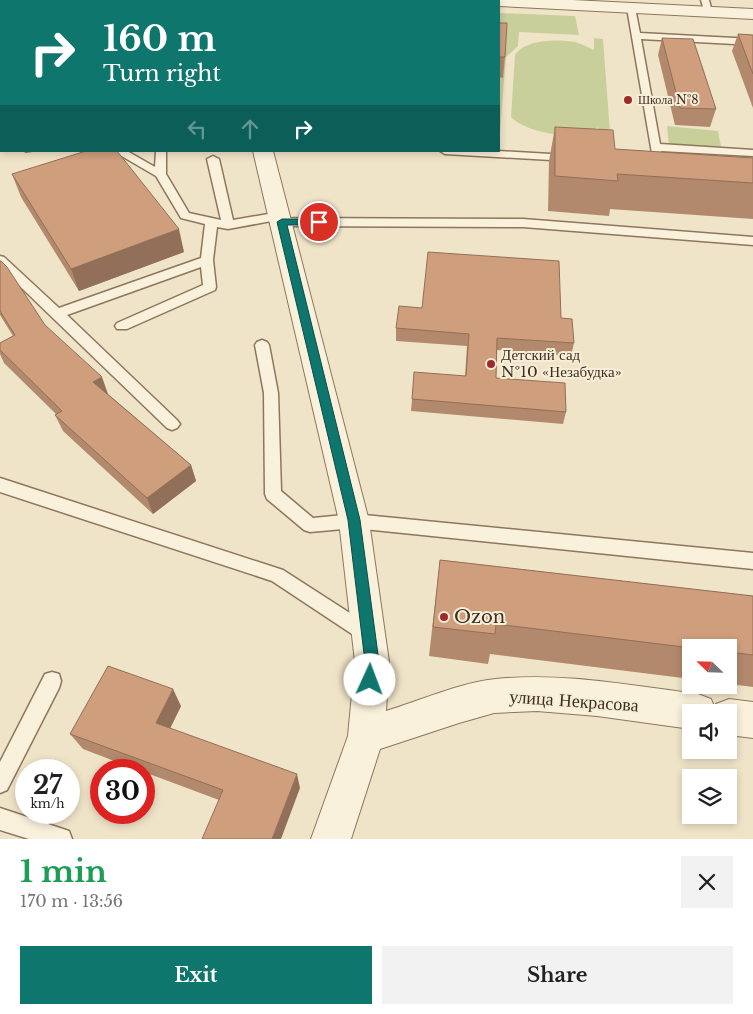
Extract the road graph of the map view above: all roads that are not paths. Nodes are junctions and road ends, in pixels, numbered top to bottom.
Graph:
1 (500, 1) edge
2 (707, 6) edge
3 (631, 8) junction
4 (753, 14) edge
5 (636, 36) junction
6 (753, 42) edge
7 (656, 147) junction
8 (120, 152) edge
9 (161, 152) edge
10 (263, 152) edge
11 (462, 152) edge
12 (753, 153) edge
13 (213, 159) dead end
14 (581, 159) edge
15 (658, 163) edge
16 (160, 174) junction
17 (281, 219) junction
18 (210, 222) junction
19 (228, 224) junction
20 (753, 241) edge
21 (0, 260) edge
22 (207, 260) junction
23 (57, 314) junction
24 (122, 326) dead end
25 (262, 344) dead end
26 (172, 424) dead end
27 (0, 484) edge
28 (354, 520) junction
29 (753, 561) edge
30 (369, 635) junction
31 (52, 682) dead end
32 (682, 710) edge
33 (737, 718) edge
34 (753, 720) edge
35 (366, 736) junction
36 (0, 783) edge
37 (0, 819) edge
38 (61, 839) edge
39 (331, 839) edge

1 - 3 street
2 - 3 street
2 - 4 street
3 - 5 lane
5 - 6 lane
5 - 7 lane
7 - 12 lane
7 - 15 lane
8 - 16 lane
9 - 16 lane
10 - 17 street
11 - 14 lane
13 - 19 lane
16 - 18 lane
17 - 19 lane
17 - 20 lane
17 - 28 street
18 - 19 lane
18 - 22 lane
21 - 23 lane
22 - 23 lane
22 - 24 lane
23 - 26 lane
25 - 28 lane
27 - 30 lane
28 - 29 lane
28 - 30 street
30 - 35 street
31 - 36 lane
32 - 35 street, улица Некрасова
33 - 34 street
35 - 39 street
37 - 38 lane

